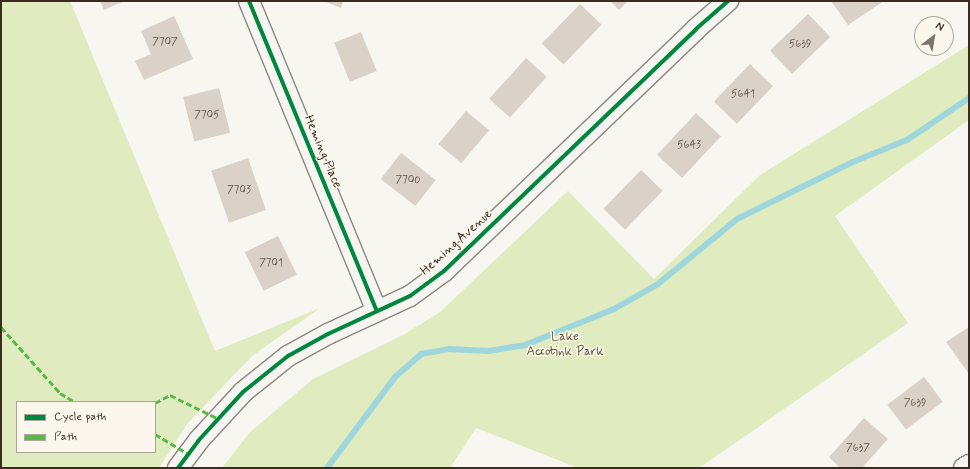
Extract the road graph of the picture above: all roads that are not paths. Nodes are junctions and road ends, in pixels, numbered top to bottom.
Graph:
1 (249, 1) edge
2 (728, 1) edge
3 (377, 311) junction
4 (969, 465) edge
5 (178, 468) edge
6 (964, 468) edge

1 - 3 street, Heming Place
2 - 3 street, Heming Avenue
3 - 5 street, Heming Avenue
4 - 6 street

